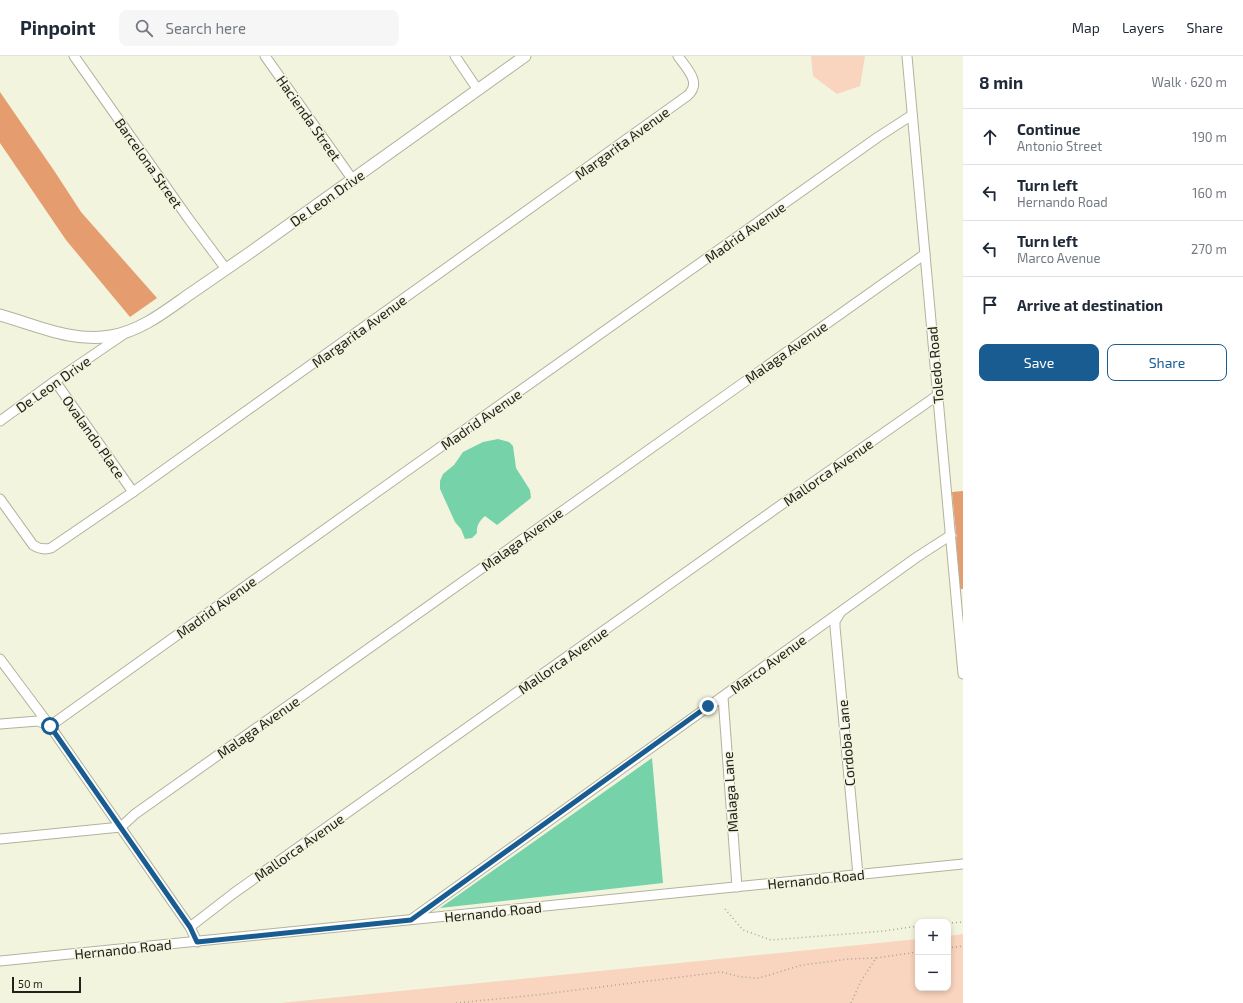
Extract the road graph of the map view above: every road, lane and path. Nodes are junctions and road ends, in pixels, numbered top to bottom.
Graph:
1 (74, 56) edge
2 (265, 56) edge
3 (455, 56) edge
4 (525, 56) edge
5 (678, 56) edge
6 (907, 56) edge
7 (478, 90) junction
8 (912, 115) junction
9 (353, 180) junction
10 (925, 254) junction
11 (226, 269) junction
12 (0, 315) edge
13 (125, 333) junction
14 (55, 381) junction
15 (938, 395) junction
16 (0, 421) edge
17 (133, 492) junction
18 (0, 500) edge
19 (951, 535) junction
20 (841, 612) junction
21 (0, 659) edge
22 (963, 674) edge
23 (723, 697) junction
24 (0, 724) edge
25 (50, 726) junction
26 (120, 827) junction
27 (0, 839) edge
28 (963, 864) edge
29 (858, 875) junction
30 (737, 887) junction
31 (725, 909) dead end
32 (411, 920) junction
33 (963, 922) edge
34 (951, 924) edge
35 (915, 926) edge
36 (190, 927) junction
37 (197, 942) junction
38 (963, 946) edge
39 (951, 948) edge
40 (915, 952) edge
41 (876, 958) junction
42 (0, 961) edge
43 (456, 1003) edge
44 (851, 1003) edge

1 - 11 street, Barcelona Street
2 - 9 street, Hacienda Street
3 - 7 street
4 - 7 street, De Leon Drive
5 - 17 street, Margarita Avenue
6 - 8 street, Toledo Road
7 - 9 street, De Leon Drive
8 - 10 street, Toledo Road
8 - 25 street, Madrid Avenue
9 - 11 street, De Leon Drive
10 - 15 street, Toledo Road
10 - 26 street, Malaga Avenue
11 - 13 street, De Leon Drive
12 - 13 street, De Leon Drive
13 - 14 street, De Leon Drive
14 - 16 street, De Leon Drive
14 - 17 street, Ovalando Place
15 - 19 street, Toledo Road
15 - 36 street, Mallorca Avenue
17 - 18 street, Margarita Avenue
19 - 20 street, Marco Avenue
19 - 22 street, Toledo Road
20 - 23 street, Marco Avenue
20 - 29 street, Cordoba Lane
21 - 25 street
23 - 30 street, Malaga Lane
23 - 32 street, Marco Avenue
24 - 25 street
25 - 26 street
26 - 27 street
26 - 36 street
28 - 29 street, Hernando Road
29 - 30 street, Hernando Road
30 - 32 street, Hernando Road
31 - 35 path
32 - 37 street, Hernando Road
33 - 34 path
36 - 37 street
37 - 42 street, Hernando Road
38 - 39 path
40 - 41 path
41 - 43 path
41 - 44 path

